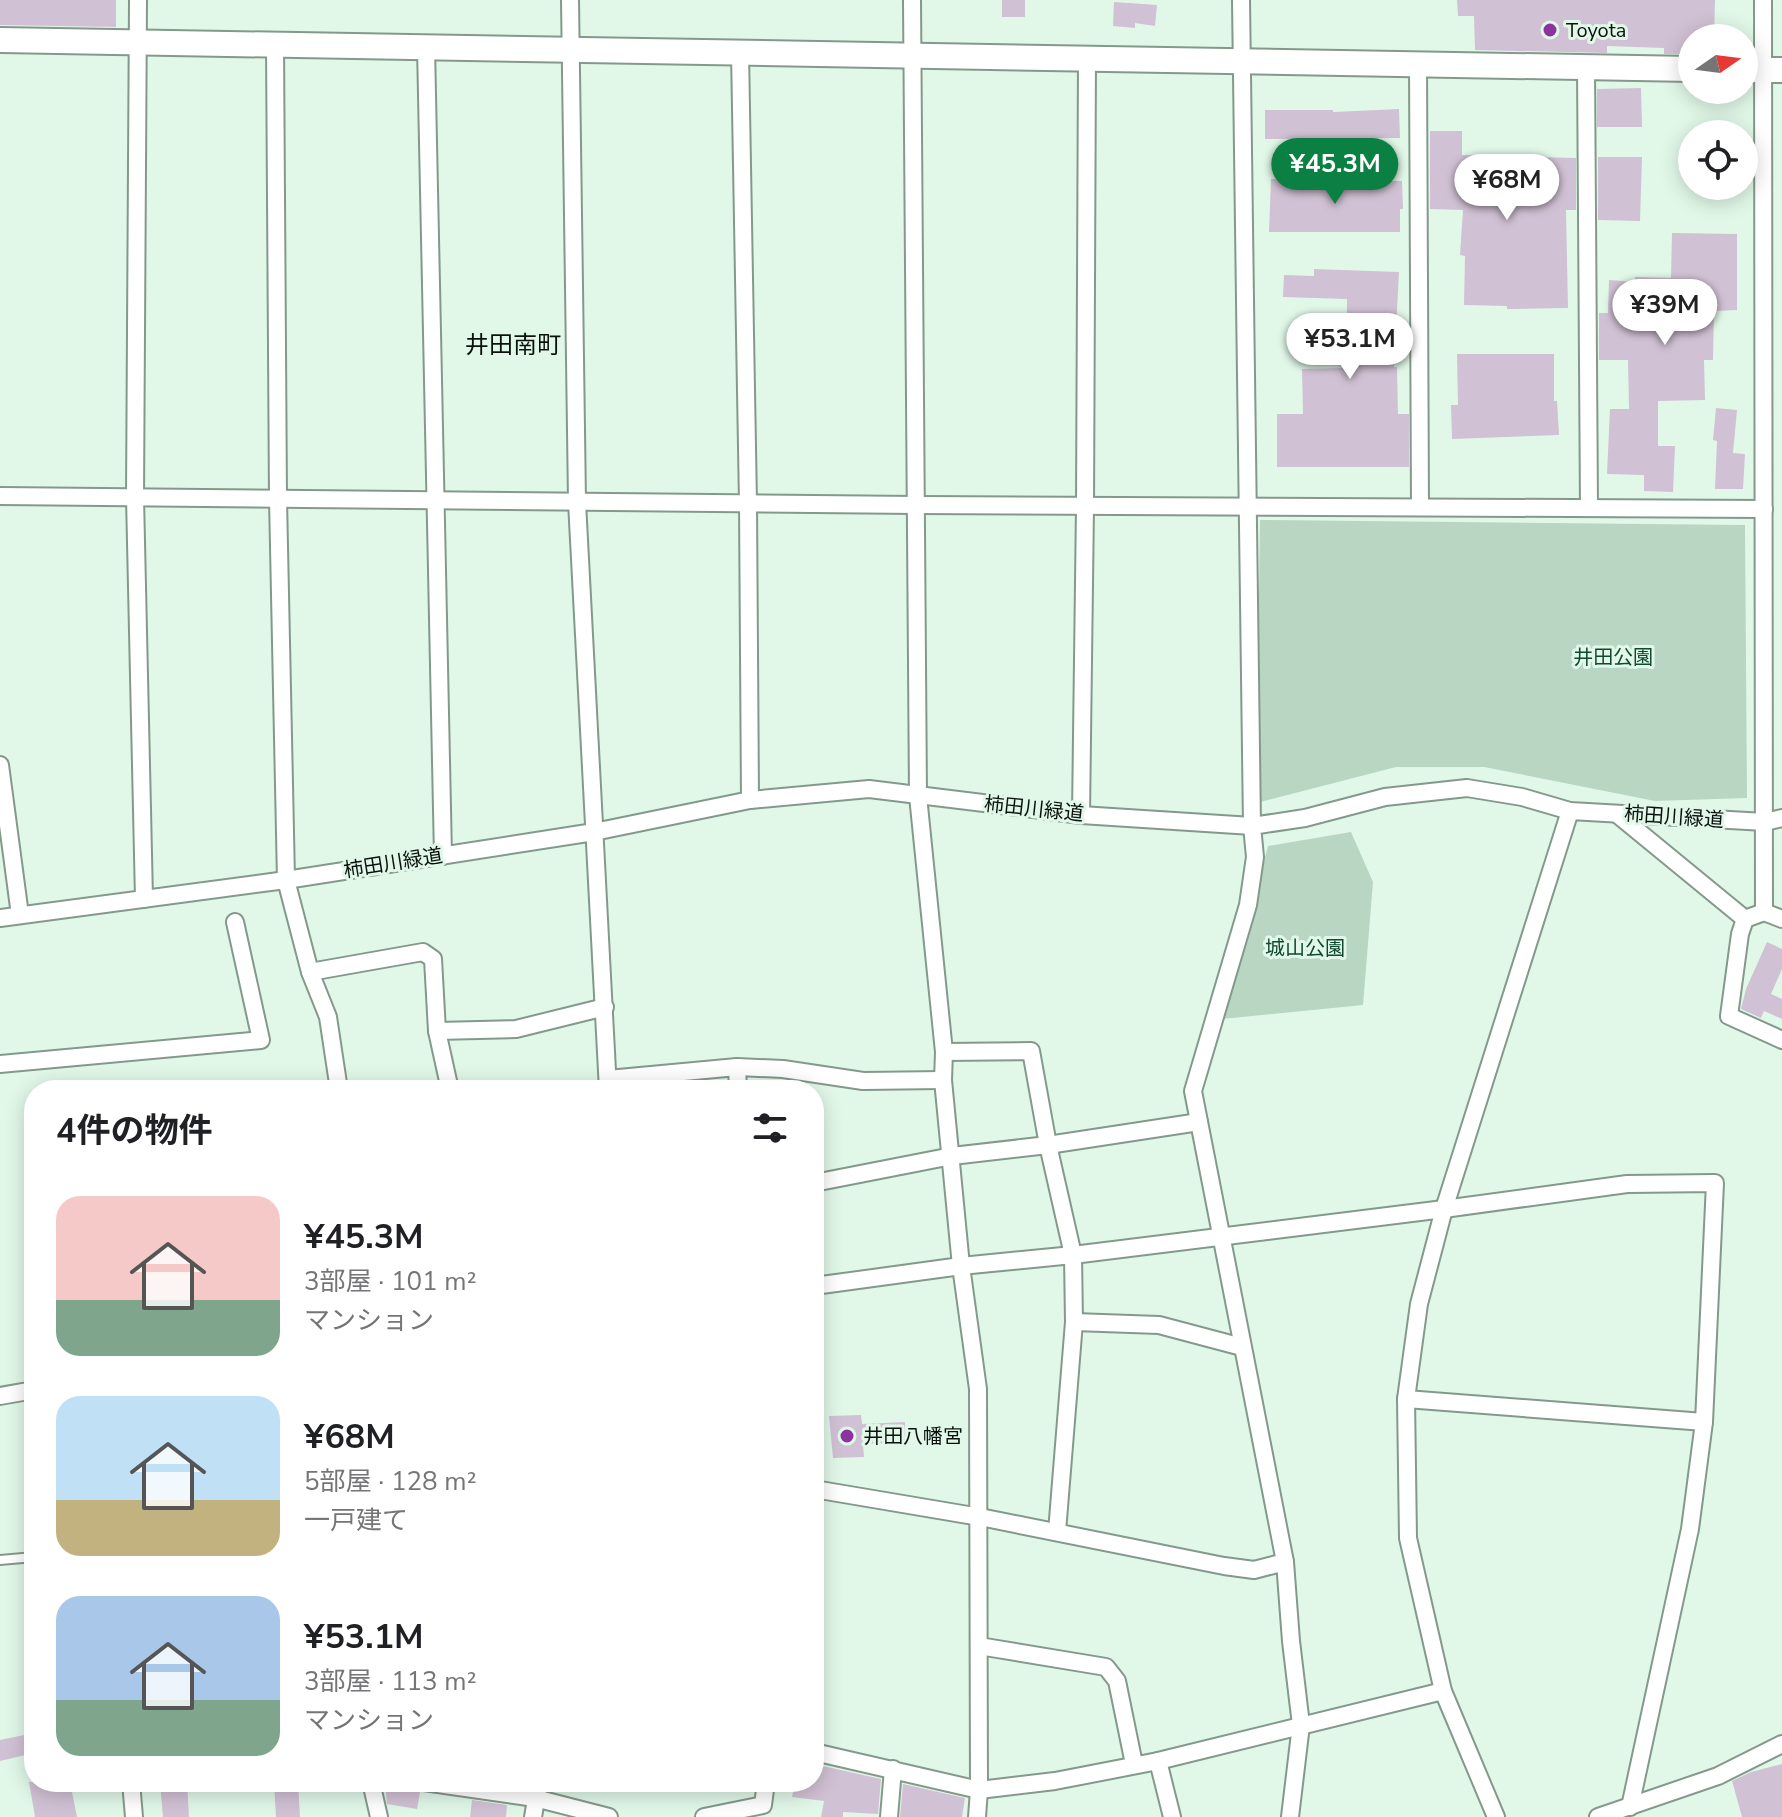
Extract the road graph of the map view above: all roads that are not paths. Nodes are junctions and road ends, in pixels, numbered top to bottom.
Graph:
1 (138, 0) edge
2 (570, 0) edge
3 (912, 0) edge
4 (1241, 0) edge
5 (1763, 0) edge
6 (0, 40) edge
7 (137, 42) junction
8 (275, 45) junction
9 (426, 47) junction
10 (571, 50) junction
11 (740, 52) junction
12 (913, 56) junction
13 (1087, 58) junction
14 (1241, 61) junction
15 (1418, 64) junction
16 (1586, 67) junction
17 (1678, 69) edge
18 (1763, 70) edge
19 (1764, 431) junction
20 (1782, 431) edge
21 (0, 496) edge
22 (135, 497) junction
23 (278, 499) junction
24 (436, 500) junction
25 (577, 502) junction
26 (748, 503) junction
27 (916, 505) junction
28 (1085, 506) junction
29 (1248, 507) junction
30 (1420, 507) junction
31 (1589, 508) junction
32 (1764, 509) junction
33 (0, 765) edge
34 (918, 796) junction
35 (750, 800) junction
36 (1570, 811) junction
37 (1616, 813) junction
38 (1081, 815) junction
39 (1774, 820) edge
40 (1252, 826) junction
41 (594, 832) junction
42 (1774, 854) edge
43 (443, 856) junction
44 (286, 880) junction
45 (144, 899) junction
46 (1764, 912) junction
47 (20, 915) junction
48 (0, 918) edge
49 (1745, 919) junction
50 (1782, 919) edge
51 (235, 922) dead end
52 (310, 972) junction
53 (605, 1007) junction
54 (437, 1031) junction
55 (1782, 1040) edge
56 (944, 1052) junction
57 (0, 1064) edge
58 (737, 1067) junction
59 (337, 1080) edge
60 (448, 1080) edge
61 (608, 1080) edge
62 (638, 1080) edge
63 (738, 1080) edge
64 (943, 1080) junction
65 (1199, 1122) junction
66 (1048, 1145) junction
67 (952, 1156) junction
68 (824, 1181) edge
69 (1444, 1209) junction
70 (1220, 1236) junction
71 (1073, 1255) junction
72 (961, 1266) junction
73 (824, 1285) edge
74 (1074, 1322) junction
75 (1242, 1347) junction
76 (24, 1392) edge
77 (0, 1396) edge
78 (1406, 1399) junction
79 (1704, 1422) junction
80 (824, 1491) edge
81 (980, 1517) junction
82 (1057, 1532) junction
83 (24, 1558) edge
84 (0, 1560) edge
85 (1285, 1562) junction
86 (979, 1646) junction
87 (1443, 1691) junction
88 (1301, 1725) junction
89 (1782, 1744) edge
90 (824, 1754) edge
91 (1158, 1761) junction
92 (1134, 1764) junction
93 (893, 1769) junction
94 (979, 1790) junction
95 (132, 1792) edge
96 (373, 1792) edge
97 (537, 1792) edge
98 (542, 1792) edge
99 (765, 1792) edge
100 (1630, 1807) junction
101 (134, 1817) edge
102 (379, 1817) edge
103 (533, 1817) edge
104 (609, 1817) edge
105 (704, 1817) edge
106 (889, 1817) edge
107 (977, 1817) edge
108 (1172, 1817) edge
109 (1290, 1817) edge
110 (1496, 1817) edge
111 (1598, 1817) edge

1 - 7 street
2 - 10 street
3 - 12 street
4 - 14 street
5 - 18 street
6 - 7 street
7 - 8 street
7 - 22 street
8 - 9 street
8 - 23 street
9 - 10 street
9 - 24 street
10 - 11 street
10 - 25 street
11 - 12 street
11 - 26 street
12 - 13 street
12 - 27 street
13 - 14 street
13 - 28 street
14 - 15 street
14 - 29 street
15 - 16 street
15 - 30 street
16 - 17 street
16 - 31 street
18 - 19 street
19 - 20 street
19 - 32 street
21 - 22 street
22 - 23 street
22 - 45 street
23 - 24 street
23 - 44 street
24 - 25 street
24 - 43 street
25 - 26 street
25 - 41 street
26 - 27 street
26 - 35 street
27 - 28 street
27 - 34 street
28 - 29 street
28 - 38 street
29 - 30 street
29 - 40 street
30 - 31 street
31 - 32 street
32 - 39 street
33 - 47 street
34 - 35 street, 柿田川緑道
34 - 38 street, 柿田川緑道
34 - 56 street
35 - 41 street, 柿田川緑道
36 - 37 street, 柿田川緑道
36 - 40 street, 柿田川緑道
36 - 69 street
37 - 39 street, 柿田川緑道
37 - 49 street
38 - 40 street, 柿田川緑道
39 - 42 street
40 - 65 street
41 - 43 street, 柿田川緑道
41 - 53 street
42 - 46 street
43 - 44 street, 柿田川緑道
44 - 45 street, 柿田川緑道
44 - 52 street
45 - 47 street
46 - 49 street
46 - 50 street
47 - 48 street
49 - 55 street
51 - 57 street
52 - 54 street
52 - 59 street
53 - 54 street
53 - 61 street
54 - 60 street
56 - 64 street
56 - 66 street
58 - 62 street
58 - 63 street
58 - 64 street
64 - 67 street
65 - 66 street
65 - 70 street
66 - 67 street
66 - 71 street
67 - 68 street
67 - 72 street
69 - 70 street
69 - 78 street
69 - 79 street
70 - 71 street
70 - 75 street
71 - 72 street
71 - 74 street
72 - 73 street
72 - 81 street
74 - 75 street
74 - 82 street
75 - 85 street
76 - 77 street
78 - 79 street
78 - 87 street
79 - 100 street
80 - 81 street
81 - 82 street
81 - 86 street
82 - 85 street
83 - 84 lane
85 - 88 street
86 - 92 street
86 - 94 street
87 - 88 street
87 - 110 street
88 - 91 street
88 - 109 street
89 - 100 street
90 - 93 street
91 - 92 street
91 - 108 street
92 - 94 street
93 - 94 street
93 - 106 street
94 - 107 street
95 - 101 street
96 - 102 street
97 - 103 street
98 - 104 street
99 - 105 street
100 - 111 street

